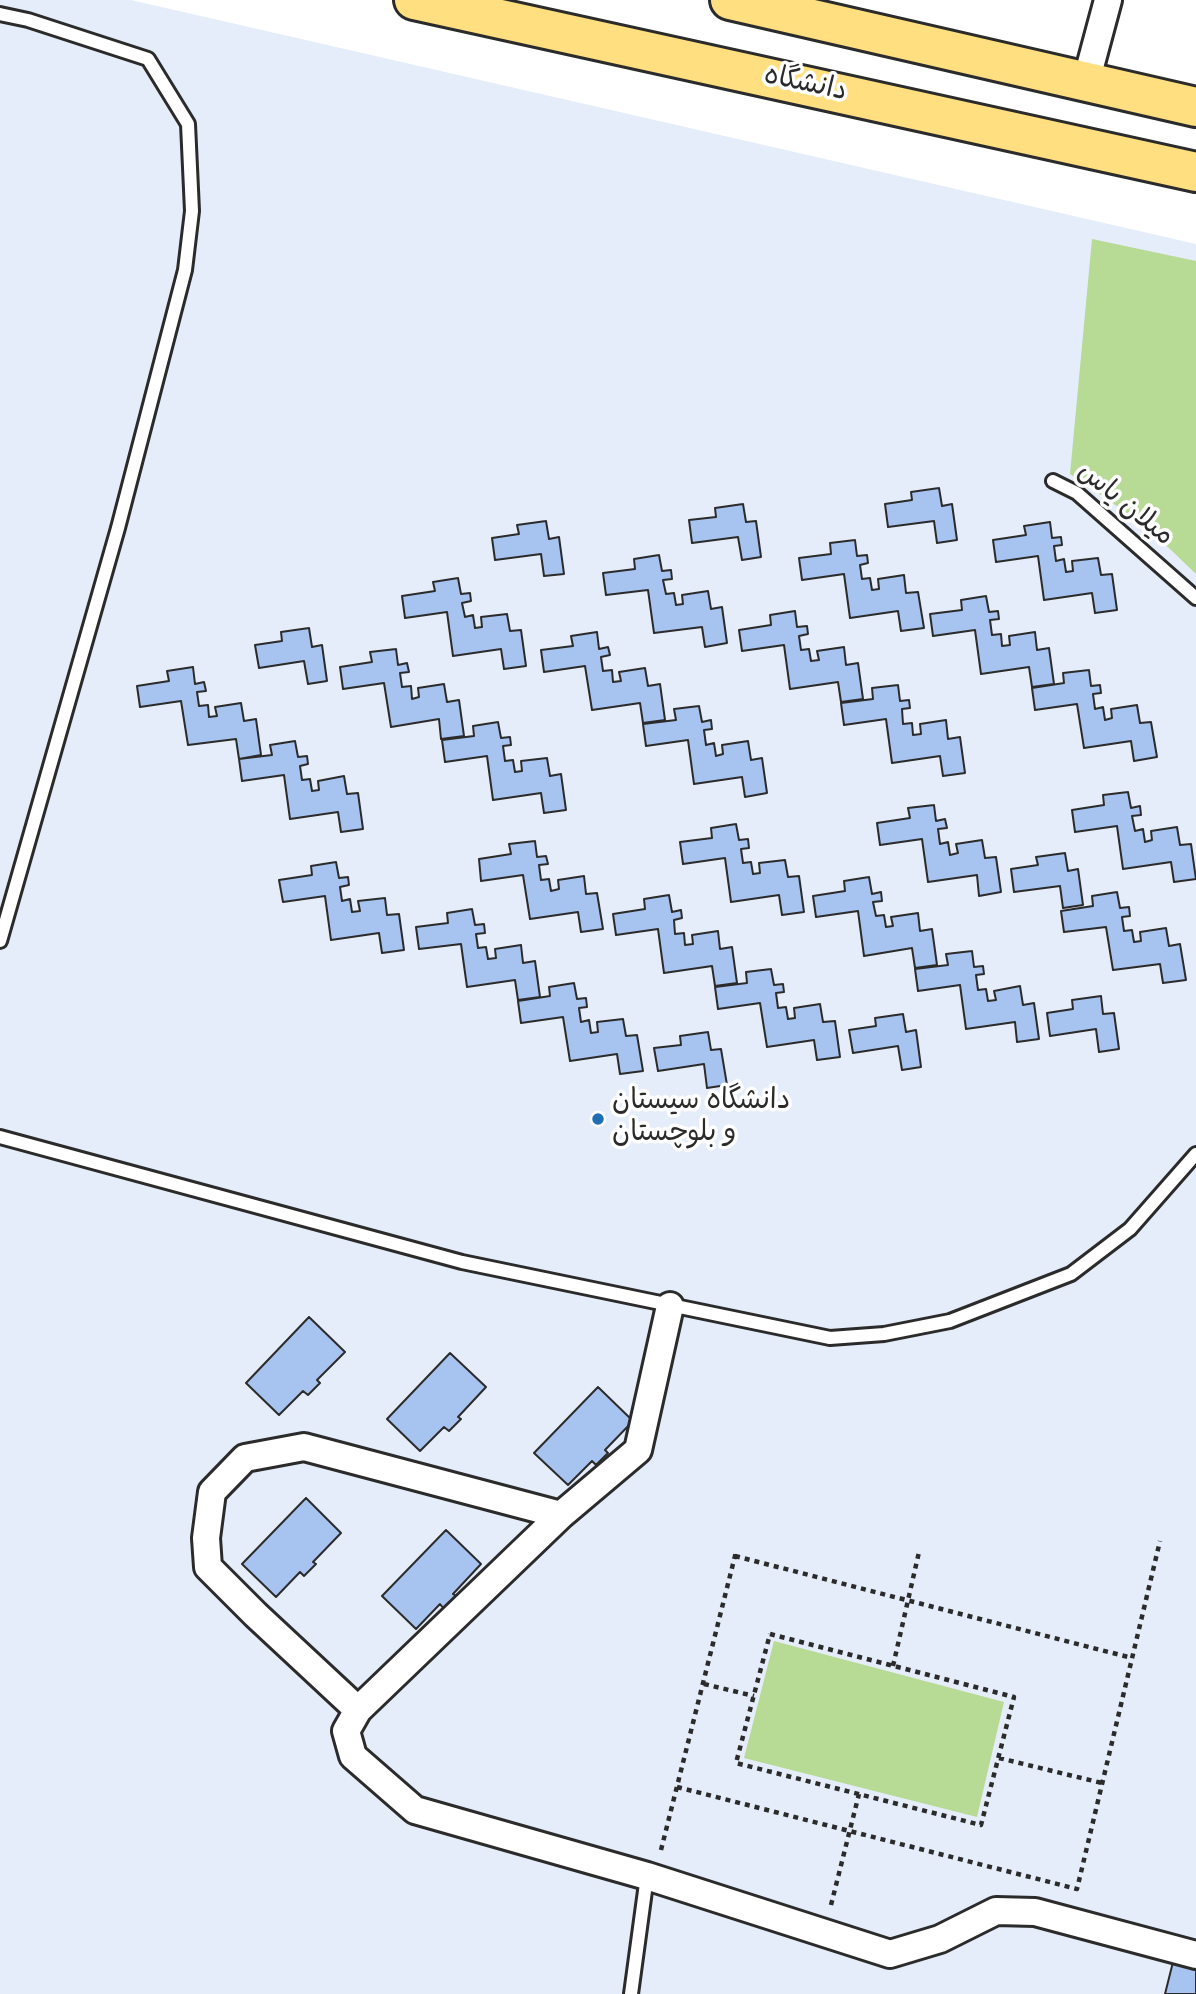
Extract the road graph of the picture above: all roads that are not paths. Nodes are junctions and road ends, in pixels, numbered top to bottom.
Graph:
1 (414, 0) edge
2 (730, 0) edge
3 (1108, 0) edge
4 (513, 11) edge
5 (0, 14) edge
6 (1086, 82) junction
7 (1196, 107) edge
8 (1196, 172) edge
9 (1053, 481) dead end
10 (1196, 598) edge
11 (0, 942) edge
12 (0, 1137) edge
13 (1196, 1154) edge
14 (670, 1306) junction
15 (561, 1516) junction
16 (358, 1710) junction
17 (651, 1877) junction
18 (1196, 1955) edge
19 (631, 1994) edge

1 - 4 main road, دانشگاه
2 - 6 main road
3 - 6 street
4 - 8 main road, دانشگاه
5 - 11 lane
6 - 7 main road
9 - 10 lane, میلان یاس
12 - 14 lane
13 - 14 lane
14 - 15 street
15 - 16 street
15 - 16 street
16 - 17 street
17 - 18 street
17 - 19 lane

